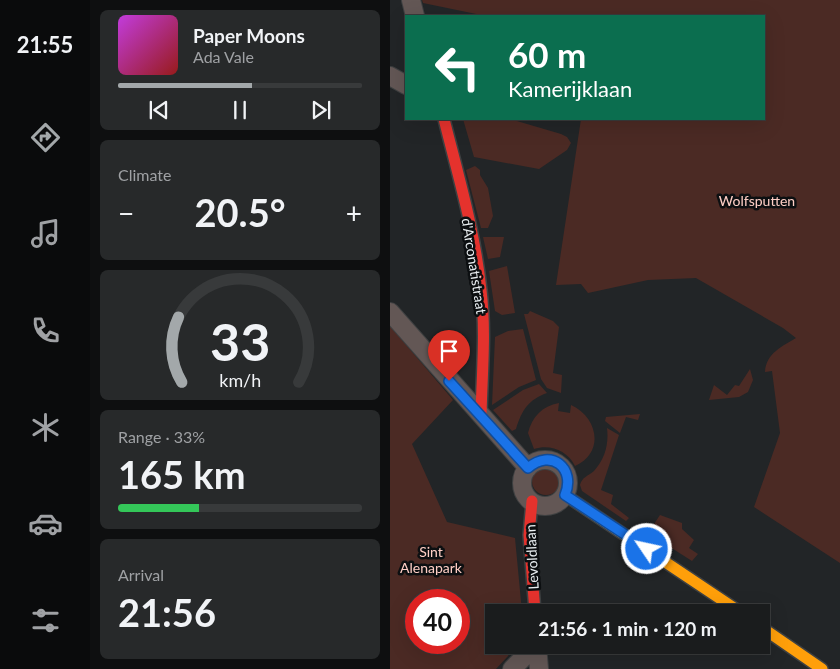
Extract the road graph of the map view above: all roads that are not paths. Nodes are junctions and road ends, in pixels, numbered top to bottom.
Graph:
1 (411, 0) edge
2 (415, 15) edge
3 (390, 76) edge
4 (405, 84) edge
5 (444, 120) edge
6 (390, 312) edge
7 (481, 415) junction
8 (528, 468) junction
9 (565, 495) junction
10 (532, 502) junction
11 (534, 604) edge
12 (728, 604) edge
13 (770, 633) edge
14 (527, 654) edge
15 (538, 654) edge
16 (512, 669) edge
17 (539, 669) edge
18 (820, 669) edge

1 - 2 street
3 - 4 street
5 - 7 street, d'Arconatistraat
6 - 7 street
7 - 8 street
8 - 9 street
8 - 10 street
9 - 10 street
9 - 12 street
10 - 11 street, Levoldlaan
13 - 18 street
14 - 16 street
15 - 17 street

